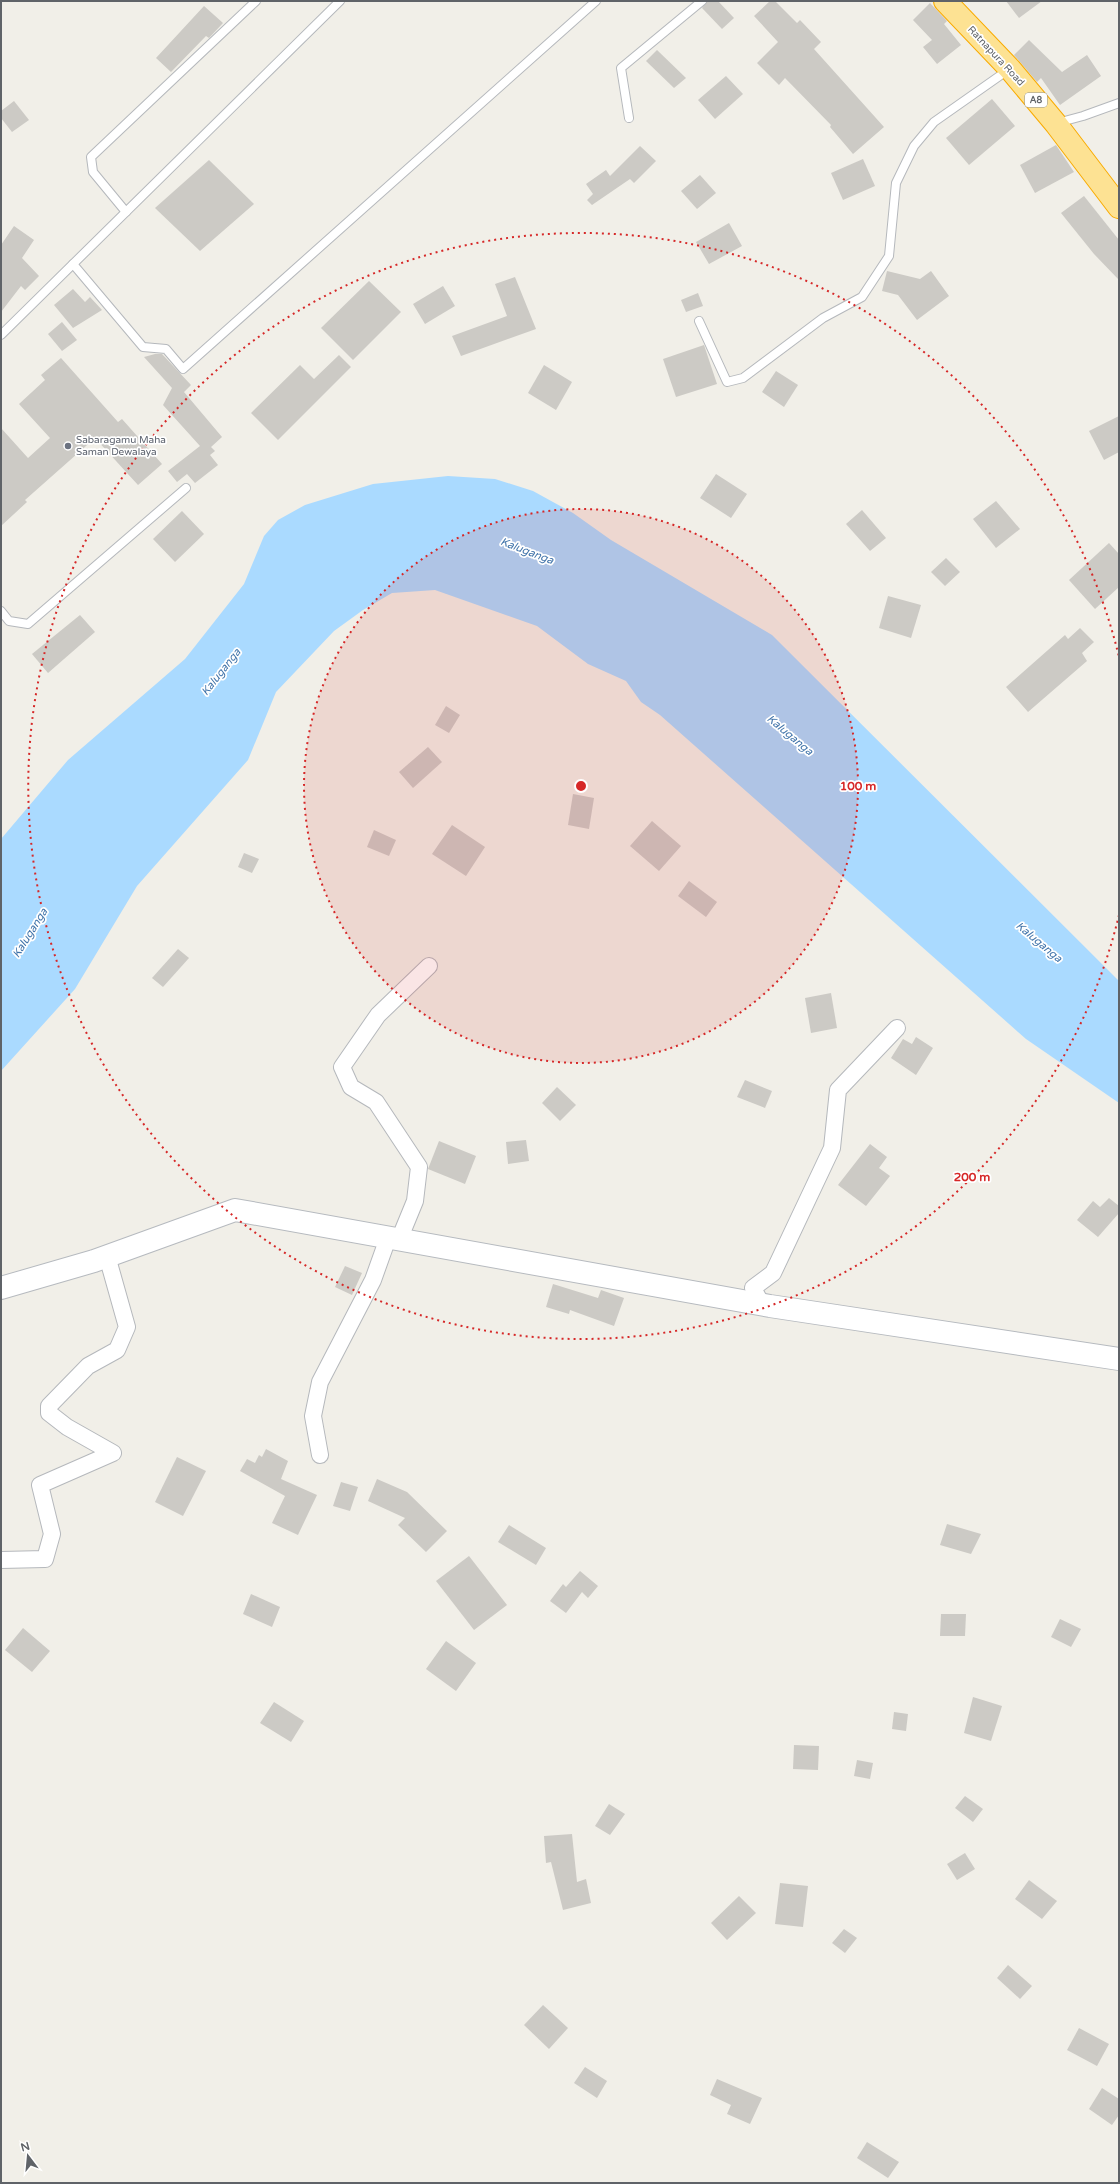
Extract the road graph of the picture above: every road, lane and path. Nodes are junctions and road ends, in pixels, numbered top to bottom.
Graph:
1 (256, 1) edge
2 (340, 1) edge
3 (596, 1) edge
4 (702, 1) edge
5 (945, 1) edge
6 (1010, 69) junction
7 (1119, 103) edge
8 (629, 118) dead end
9 (1056, 124) junction
10 (1119, 207) edge
11 (126, 212) junction
12 (73, 264) junction
13 (699, 321) dead end
14 (1, 335) edge
15 (186, 488) dead end
16 (1, 611) edge
17 (429, 966) dead end
18 (897, 1028) dead end
19 (393, 1239) junction
20 (107, 1256) junction
21 (1, 1288) edge
22 (762, 1305) junction
23 (1119, 1359) edge
24 (320, 1455) dead end
25 (1, 1560) edge

1 - 11 lane
2 - 11 lane
3 - 12 lane
4 - 8 lane
5 - 6 highway, Ratnapura Road / A8
6 - 9 highway, Ratnapura Road / A8
6 - 13 lane
7 - 9 lane
9 - 10 highway, Ratnapura Road / A8
11 - 12 lane
12 - 14 lane
15 - 16 lane
17 - 19 street
18 - 22 street
19 - 20 street
19 - 22 street
19 - 24 street
20 - 21 street
20 - 25 street
22 - 23 street

